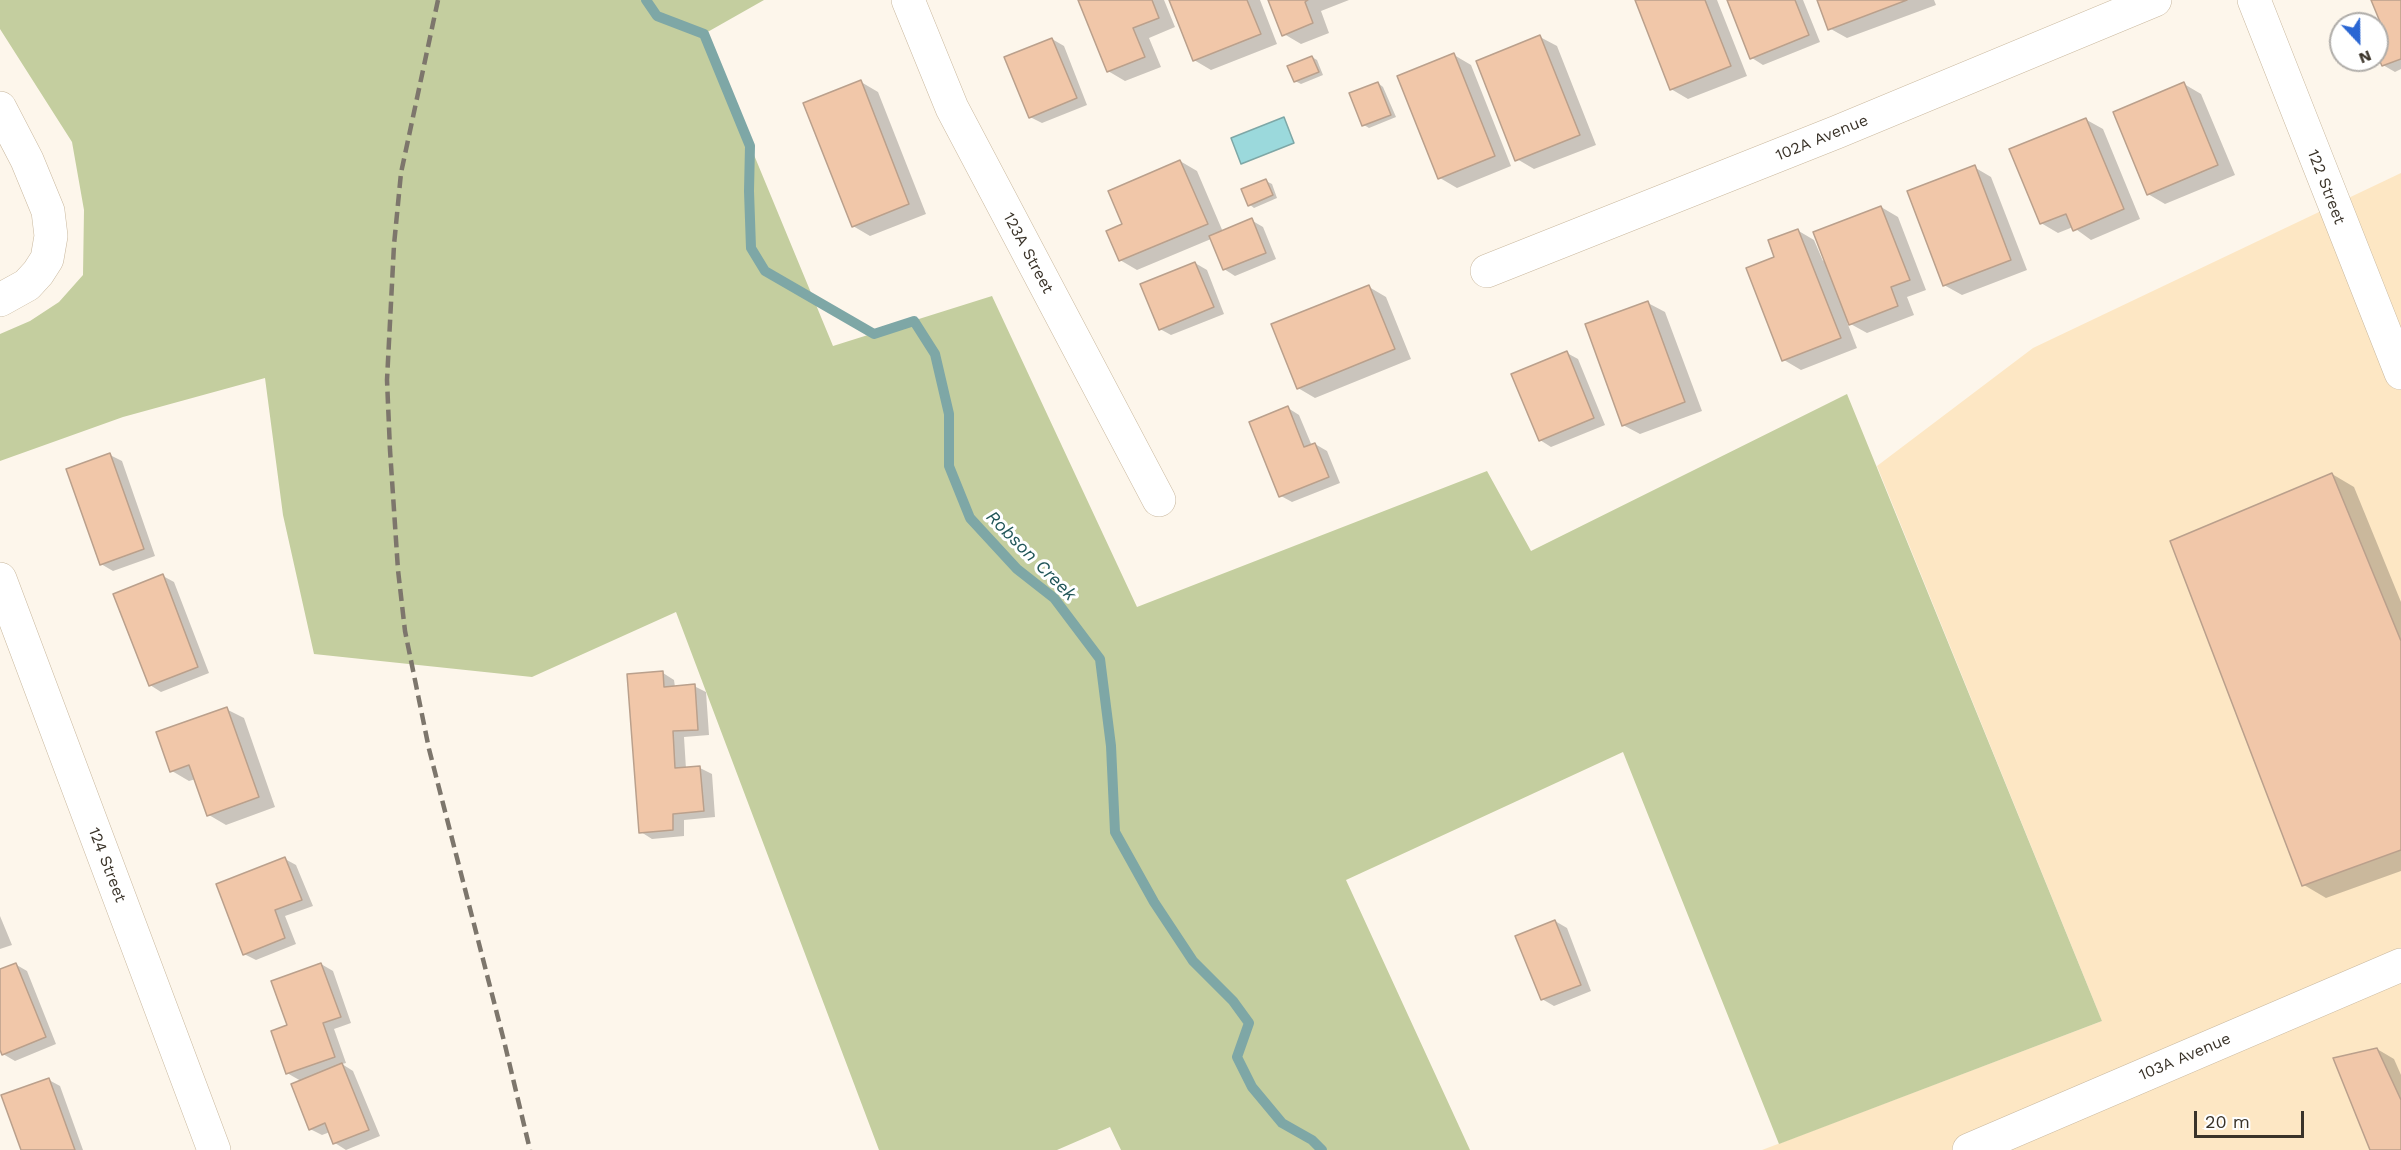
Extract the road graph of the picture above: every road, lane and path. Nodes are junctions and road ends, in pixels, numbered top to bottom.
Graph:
1 (908, 0) edge
2 (2155, 0) edge
3 (2254, 0) edge
4 (0, 108) edge
5 (1487, 271) dead end
6 (0, 300) edge
7 (2401, 373) edge
8 (1159, 500) dead end
9 (0, 579) edge
10 (2401, 965) edge
11 (214, 1150) edge
12 (1969, 1150) edge

1 - 8 street, 123A Street
2 - 5 street, 102A Avenue
3 - 7 street, 122 Street
4 - 6 street
9 - 11 street, 124 Street
10 - 12 street, 103A Avenue

